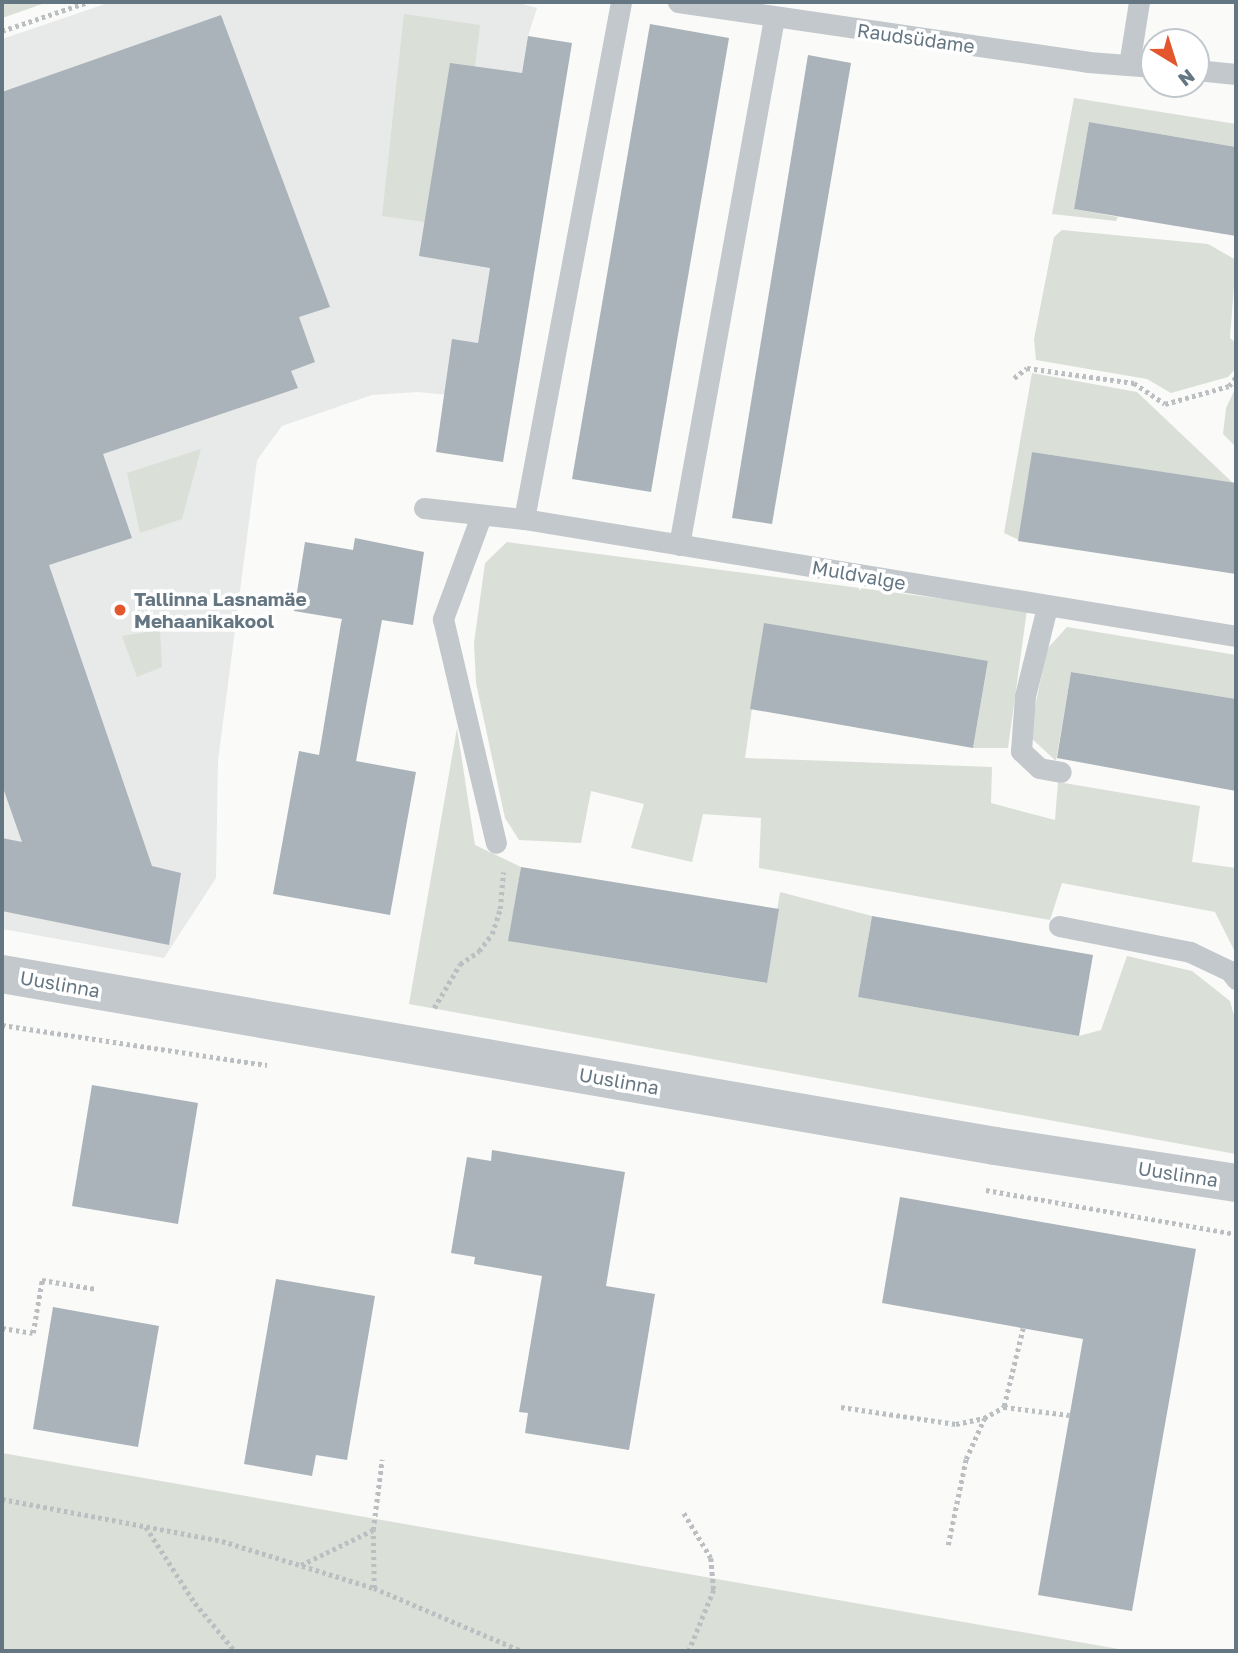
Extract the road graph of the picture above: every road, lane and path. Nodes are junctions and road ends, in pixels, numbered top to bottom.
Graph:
1 (88, 2) edge
2 (621, 2) edge
3 (678, 2) edge
4 (1139, 2) edge
5 (774, 18) junction
6 (2, 31) edge
7 (1129, 65) junction
8 (1140, 66) edge
9 (1210, 71) edge
10 (1236, 74) edge
11 (1236, 377) edge
12 (1014, 378) dead end
13 (424, 508) dead end
14 (481, 516) junction
15 (524, 519) junction
16 (679, 545) junction
17 (1047, 607) junction
18 (1236, 636) edge
19 (1061, 772) dead end
20 (496, 843) joint
21 (1059, 926) dead end
22 (2, 974) edge
23 (1236, 979) edge
24 (428, 1013) dead end
25 (1236, 1182) edge
26 (96, 1289) dead end
27 (2, 1328) edge
28 (1023, 1328) dead end
29 (841, 1407) dead end
30 (1004, 1407) junction
31 (1070, 1415) dead end
32 (984, 1418) junction
33 (382, 1460) dead end
34 (2, 1499) edge
35 (684, 1513) dead end
36 (146, 1527) junction
37 (373, 1530) junction
38 (948, 1545) dead end
39 (300, 1565) junction
40 (374, 1588) junction
41 (235, 1651) edge
42 (522, 1651) edge
43 (689, 1651) edge

1 - 6 path
2 - 15 lane
3 - 5 lane, Raudsüdame
4 - 7 lane
5 - 7 lane, Raudsüdame
5 - 16 lane
7 - 8 lane, Raudsüdame
9 - 10 lane
11 - 12 path
13 - 14 lane, Muldvalge
14 - 15 lane, Muldvalge
14 - 20 lane
15 - 16 lane, Muldvalge
16 - 17 lane, Muldvalge
17 - 18 lane, Muldvalge
17 - 19 lane
20 - 24 path
21 - 23 lane
22 - 25 street, Uuslinna
26 - 27 path
28 - 30 path
29 - 32 path
30 - 31 path
30 - 32 path
32 - 38 path
33 - 37 path
34 - 36 path
35 - 43 path
36 - 39 path
36 - 41 path
37 - 39 path
37 - 40 path
39 - 40 path
40 - 42 path

